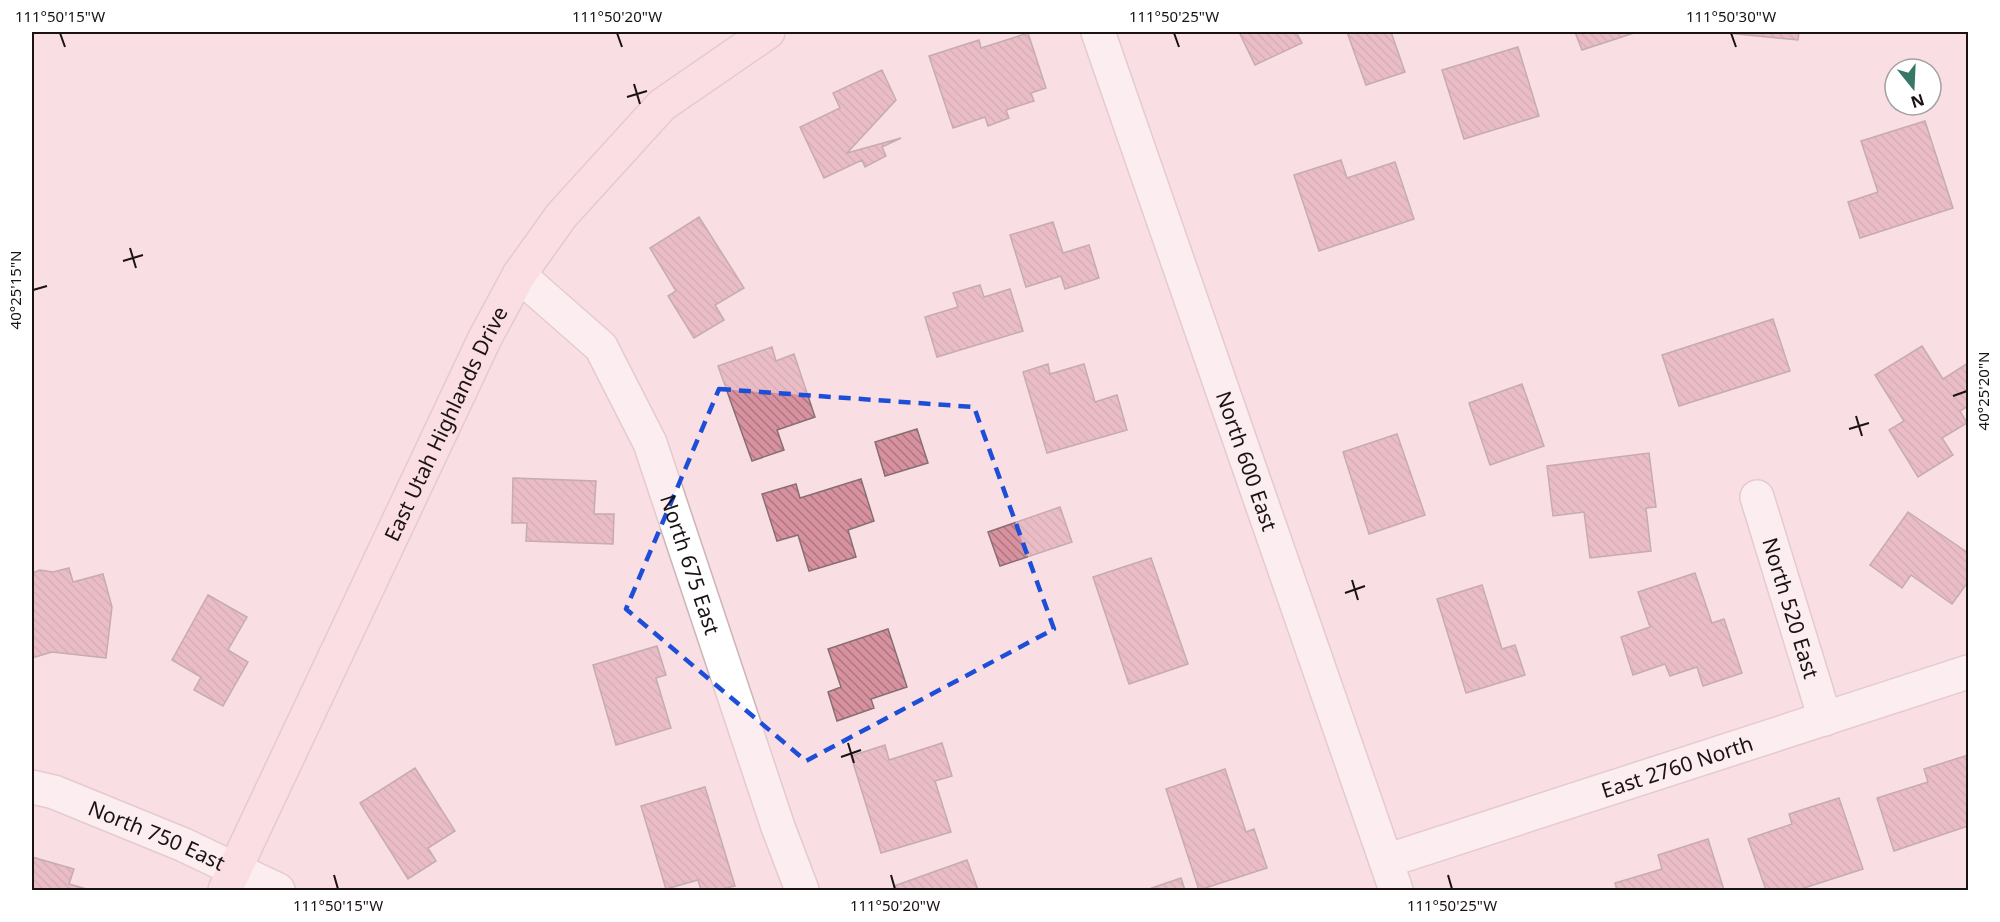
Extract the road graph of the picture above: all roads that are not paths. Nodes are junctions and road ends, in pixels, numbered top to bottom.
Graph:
1 (768, 32) edge
2 (1098, 32) edge
3 (519, 275) junction
4 (1757, 497) dead end
5 (1968, 672) edge
6 (1825, 719) junction
7 (32, 787) edge
8 (1391, 876) edge
9 (230, 880) edge
10 (278, 891) edge
11 (802, 891) edge

1 - 3 street, East Utah Highlands Drive
2 - 8 street, North 600 East
3 - 9 street, East Utah Highlands Drive
3 - 11 street, North 675 East
4 - 6 street, North 520 East
5 - 6 street, East 2760 North
6 - 8 street, East 2760 North
7 - 9 street, North 750 East
9 - 10 street, North 750 East

